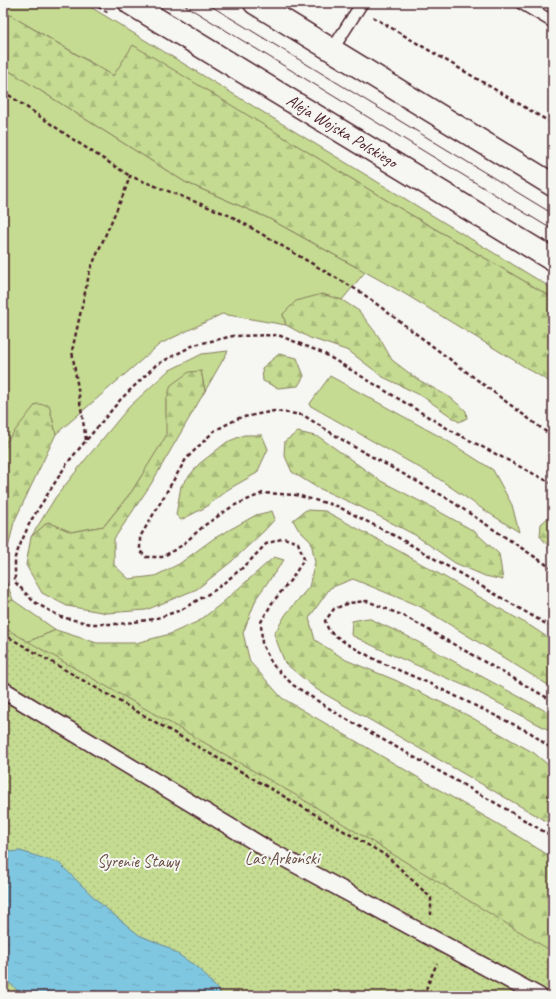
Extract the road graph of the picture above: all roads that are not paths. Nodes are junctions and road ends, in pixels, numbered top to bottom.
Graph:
1 (130, 3) edge
2 (255, 3) edge
3 (521, 3) edge
4 (360, 6) edge
5 (553, 22) edge
6 (332, 50) junction
7 (553, 185) edge
8 (553, 260) edge
9 (3, 690) edge
10 (539, 996) edge

1 - 8 main road, Aleja Wojska Polskiego
2 - 6 main road
3 - 5 lane
4 - 6 lane
6 - 7 main road
9 - 10 street

